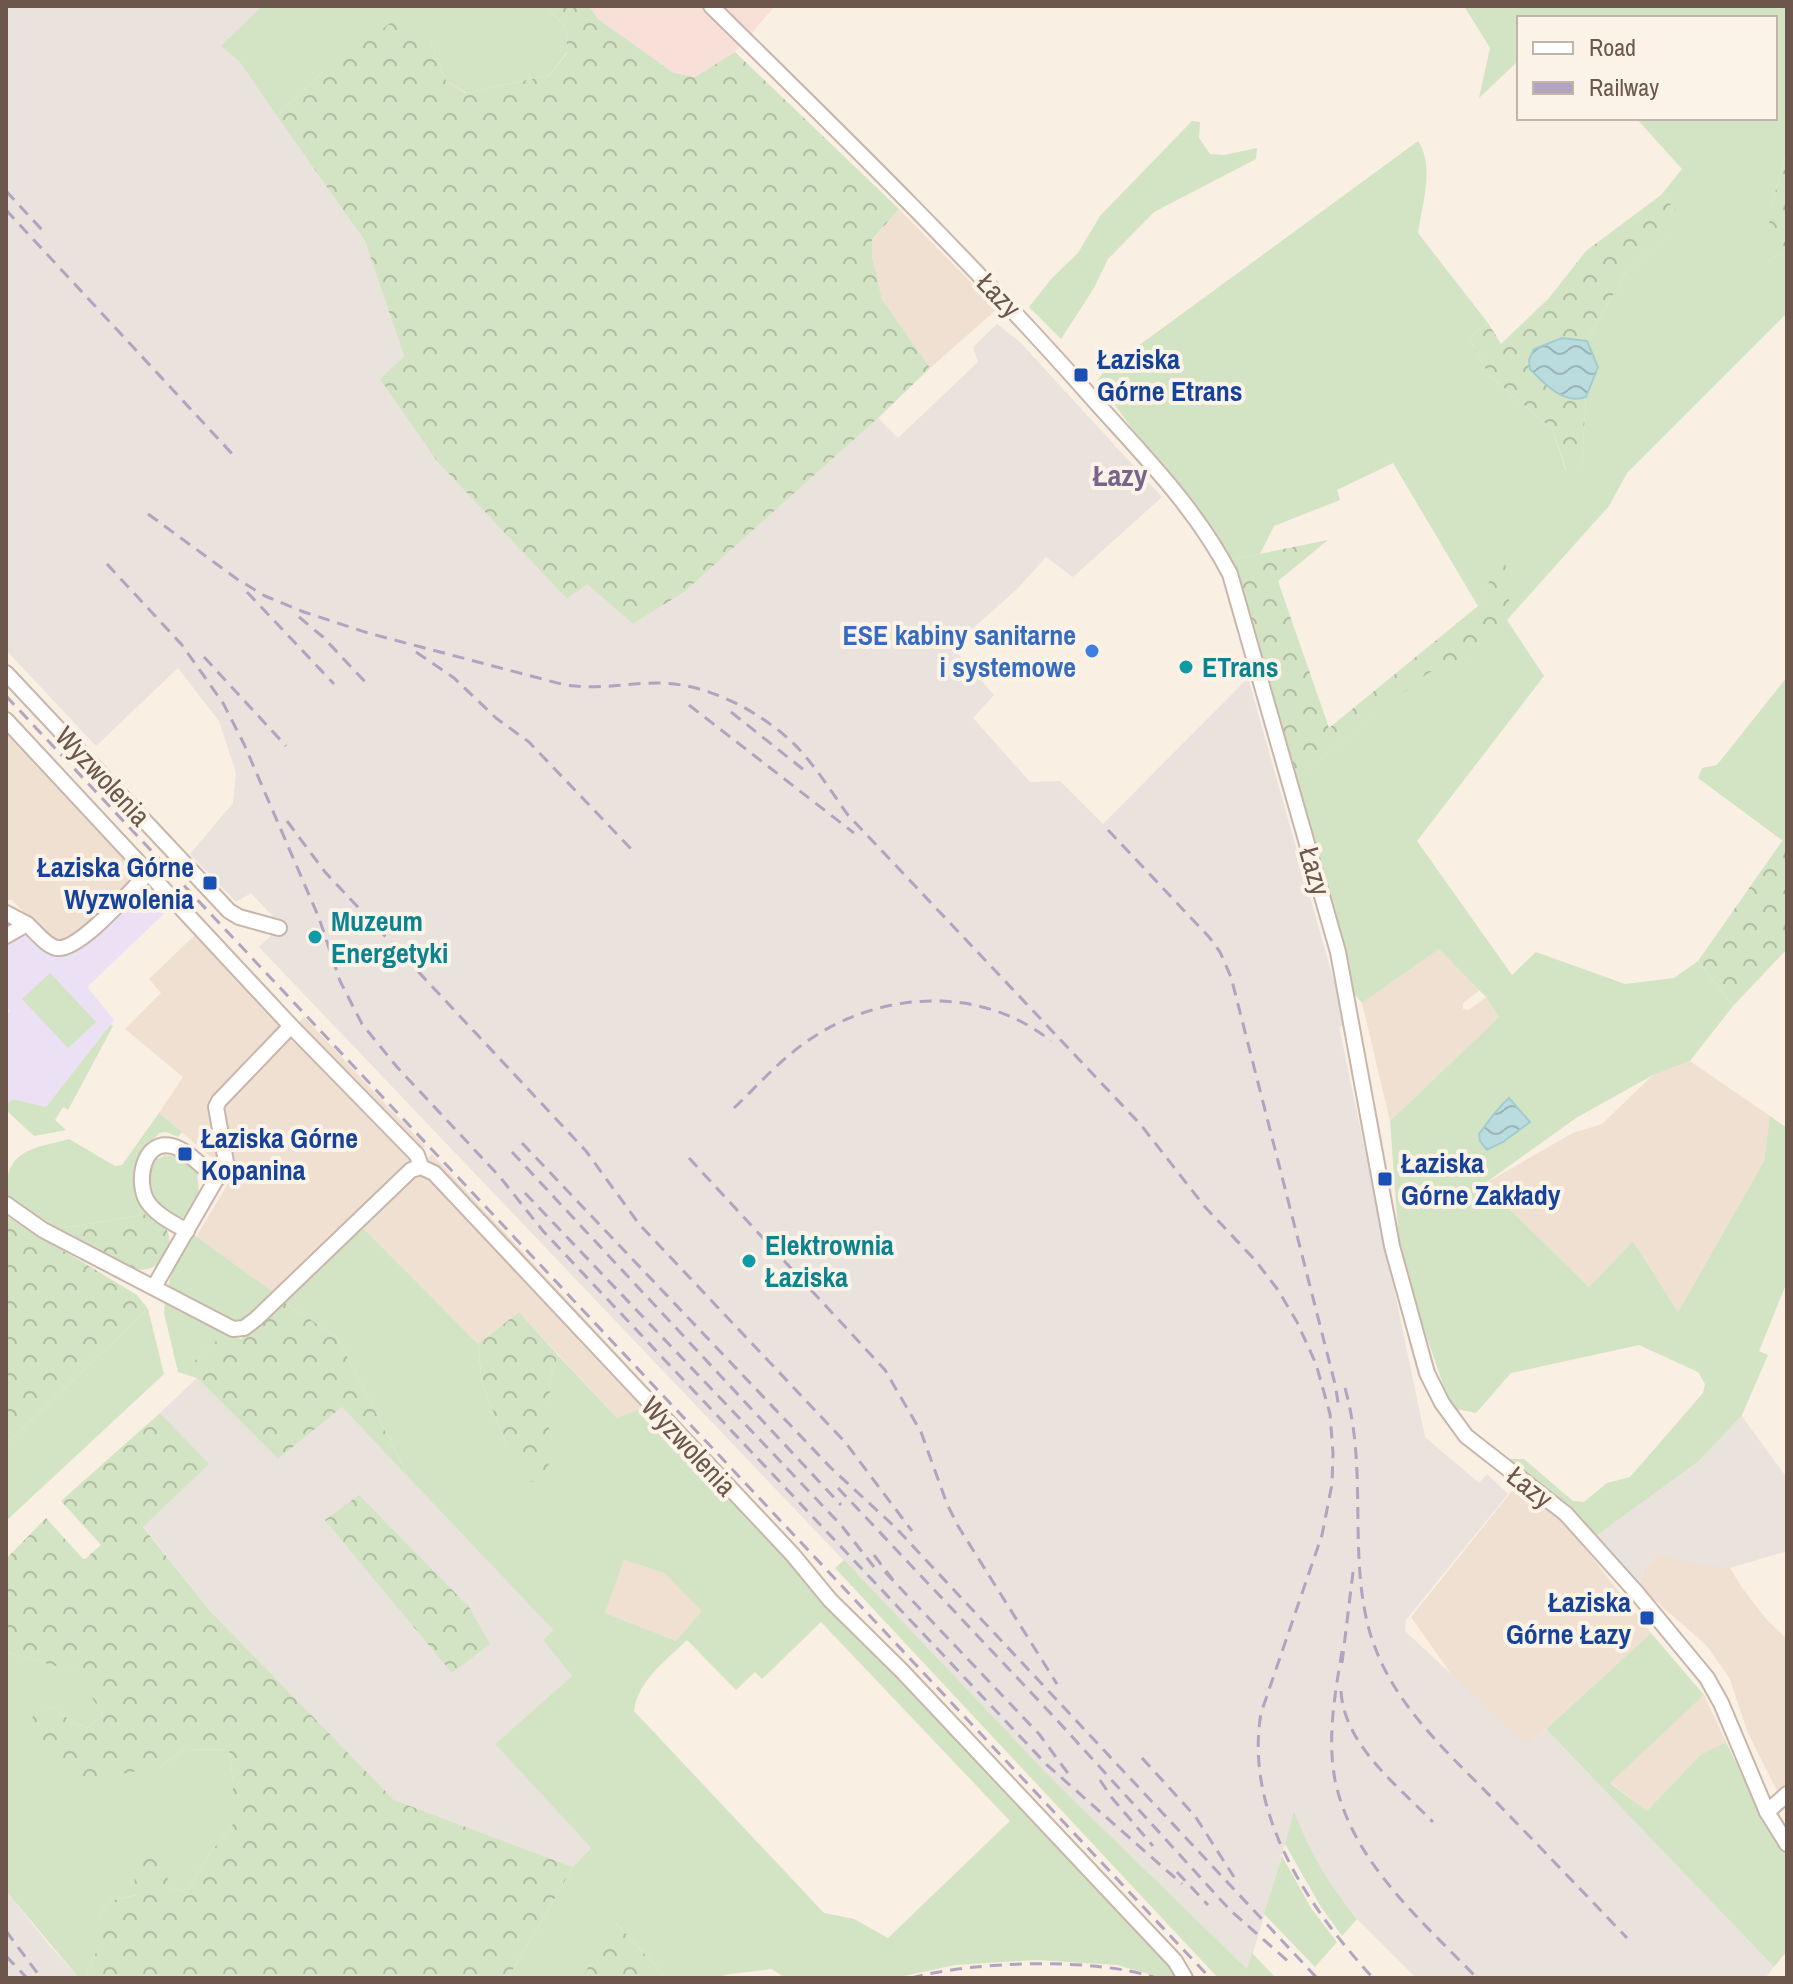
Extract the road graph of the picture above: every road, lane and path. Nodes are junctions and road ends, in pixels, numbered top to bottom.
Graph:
1 (711, 6) edge
2 (6, 673) edge
3 (6, 720) edge
4 (149, 872) junction
5 (6, 913) edge
6 (27, 924) junction
7 (279, 928) dead end
8 (6, 936) edge
9 (291, 1026) junction
10 (421, 1167) junction
11 (217, 1179) junction
12 (6, 1204) edge
13 (187, 1231) junction
14 (154, 1287) junction
15 (1787, 1794) edge
16 (1767, 1812) junction
17 (1787, 1844) edge
18 (1185, 1978) edge

1 - 16 street, Łazy
2 - 7 street, Wyzwolenia
3 - 4 street, Wyzwolenia
4 - 6 street
4 - 9 street, Wyzwolenia
5 - 6 street
6 - 8 street
9 - 10 street, Wyzwolenia
9 - 11 street
10 - 14 street
10 - 18 street, Wyzwolenia
11 - 13 street
11 - 13 street
12 - 14 street
13 - 14 street
15 - 16 street
16 - 17 street, Łazy

